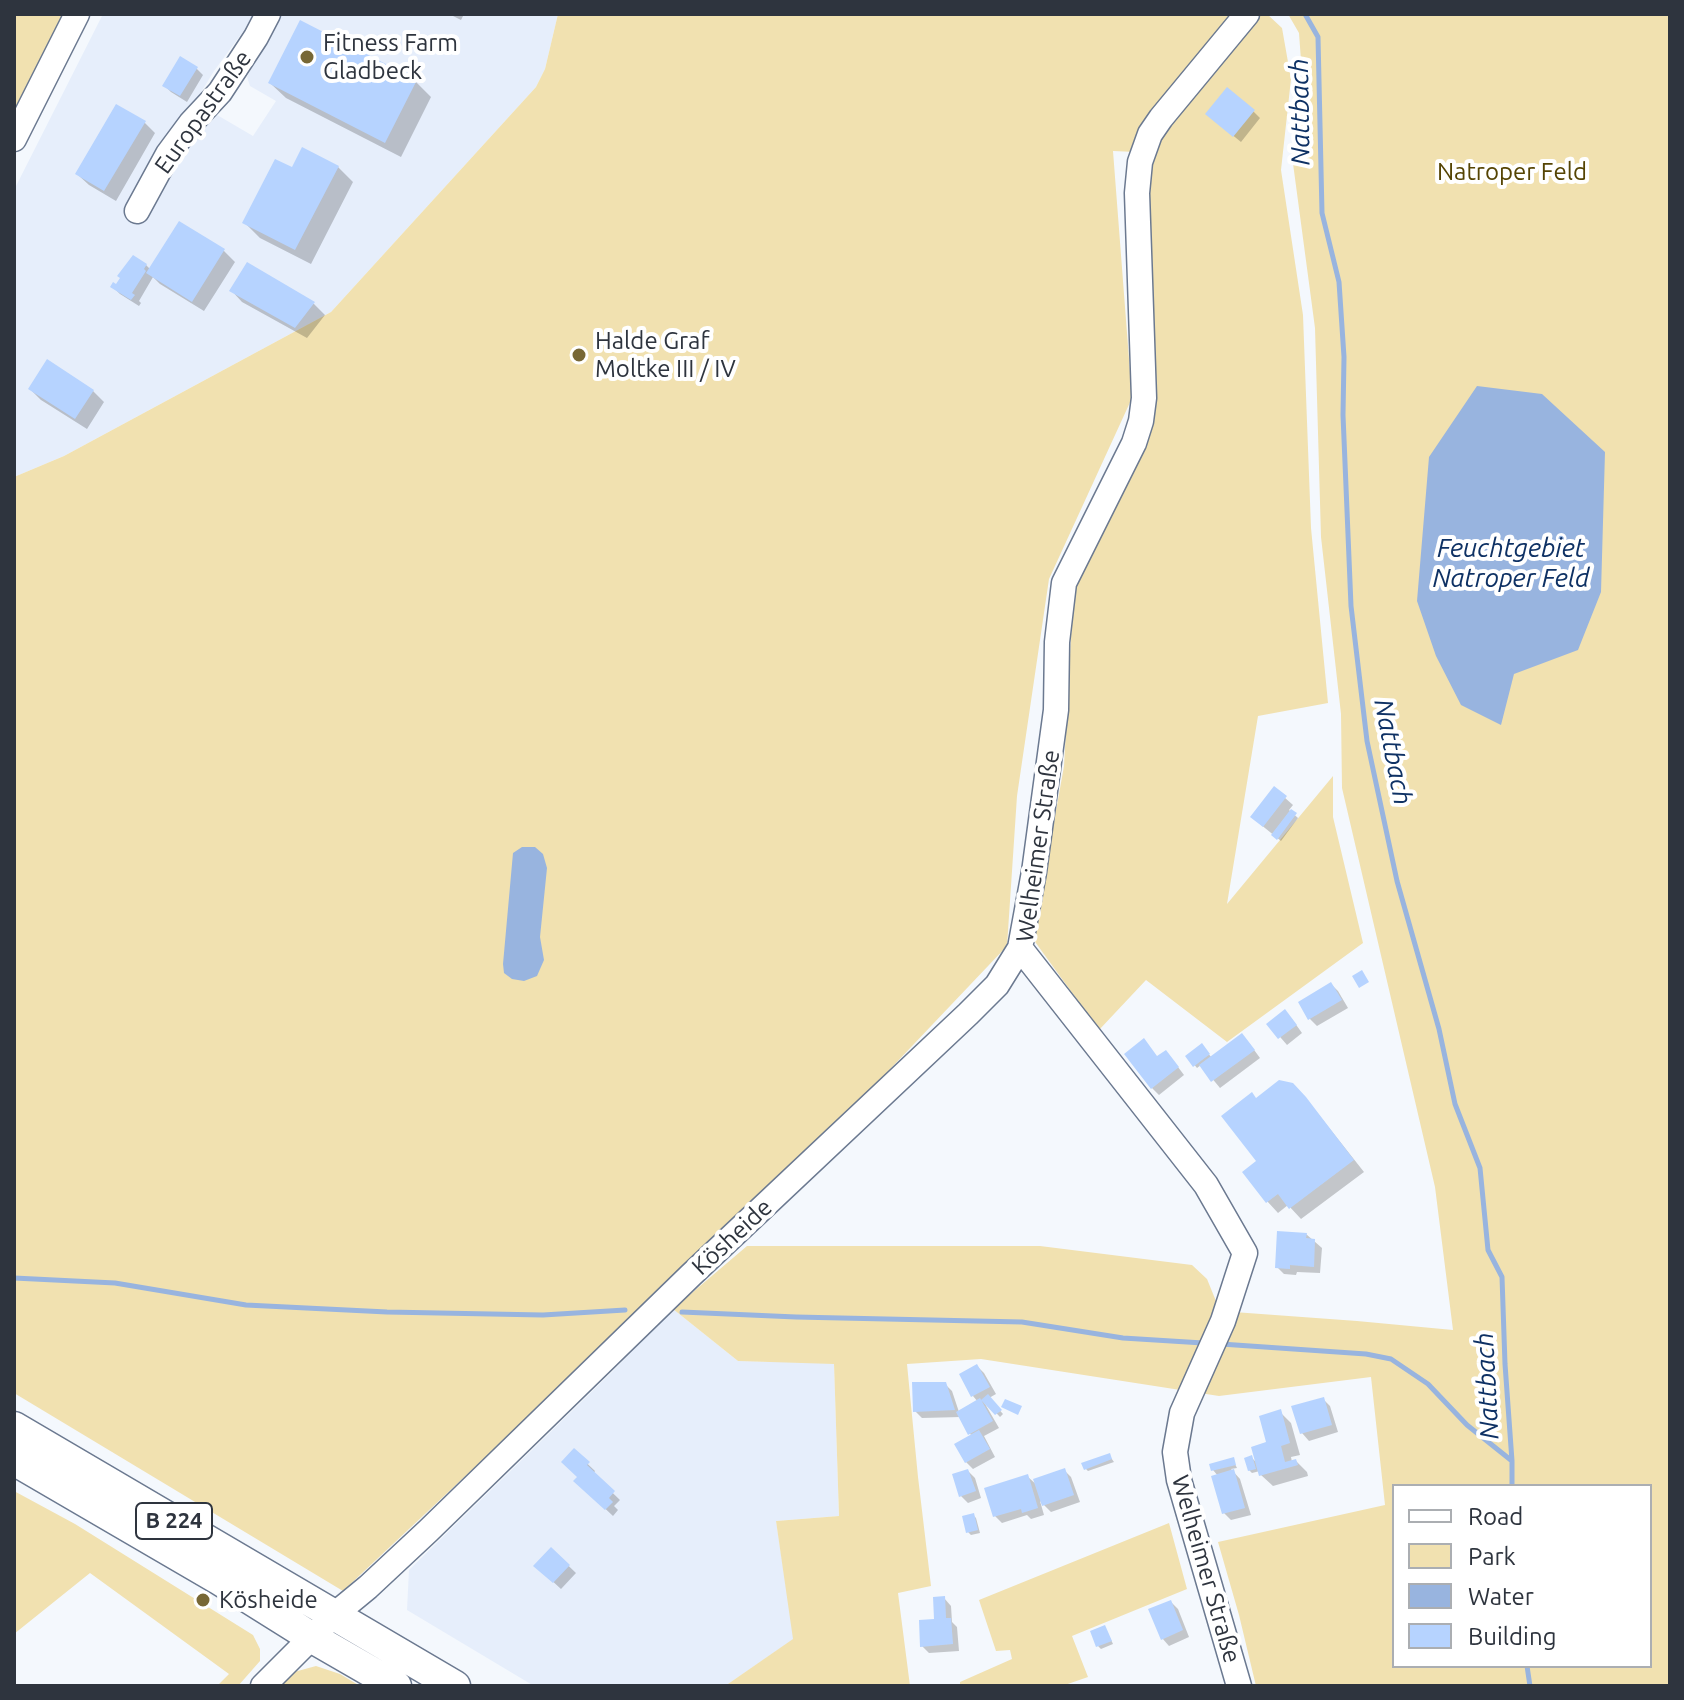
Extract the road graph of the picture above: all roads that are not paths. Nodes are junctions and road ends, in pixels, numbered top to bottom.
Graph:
1 (77, 14) edge
2 (268, 14) edge
3 (1247, 14) edge
4 (14, 139) edge
5 (137, 211) dead end
6 (1020, 948) junction
7 (14, 1427) edge
8 (14, 1460) edge
9 (334, 1615) junction
10 (311, 1637) junction
11 (263, 1686) edge
12 (396, 1686) edge
13 (455, 1686) edge
14 (1239, 1686) edge

1 - 4 street
2 - 5 street, Europastraße
3 - 6 street, Welheimer Straße
6 - 9 street, Kösheide
6 - 14 street, Welheimer Straße
7 - 9 main road, B 224
8 - 10 main road, B 224
9 - 10 street, Kösheide
9 - 13 main road, B 224
10 - 11 street, Kösheide
10 - 12 main road, B 224

